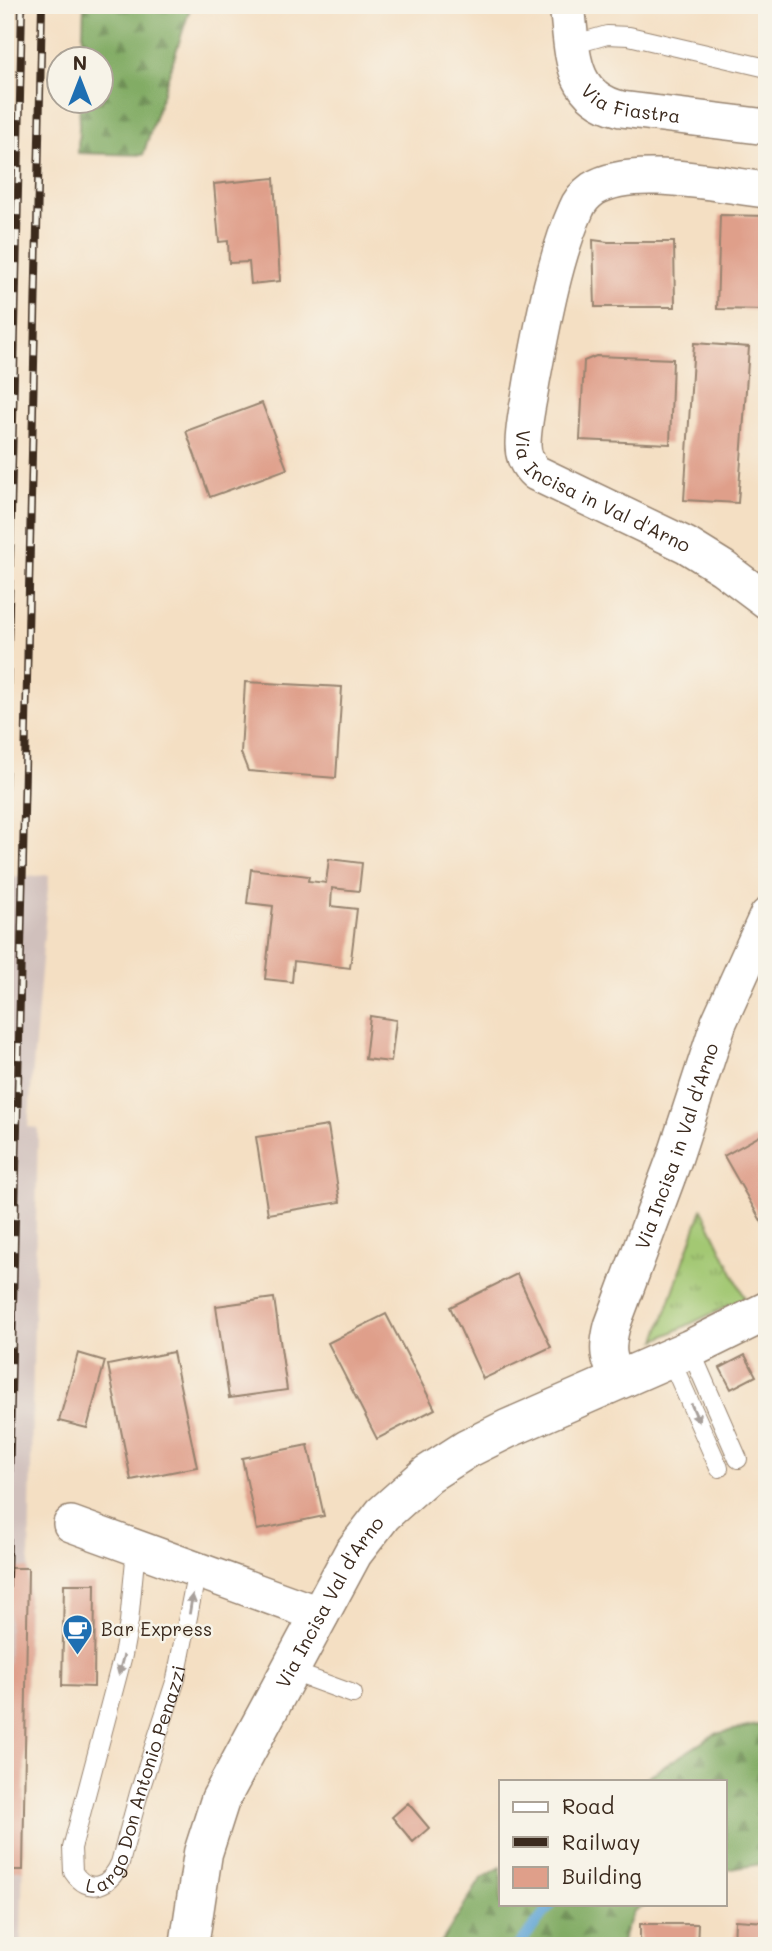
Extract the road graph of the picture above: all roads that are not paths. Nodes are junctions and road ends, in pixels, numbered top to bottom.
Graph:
1 (567, 5) edge
2 (572, 45) junction
3 (767, 68) edge
4 (767, 127) edge
5 (767, 190) edge
6 (767, 601) edge
7 (767, 916) edge
8 (767, 1311) edge
9 (680, 1354) junction
10 (618, 1380) junction
11 (738, 1459) dead end
12 (719, 1468) dead end
13 (71, 1524) dead end
14 (136, 1549) junction
15 (197, 1570) junction
16 (321, 1615) junction
17 (290, 1671) junction
18 (353, 1694) dead end
19 (189, 1946) edge

1 - 2 street, Via Fiastra
2 - 3 lane
2 - 4 street, Via Fiastra
5 - 6 street, Via Incisa in Val d'Arno
7 - 10 street, Via Incisa in Val d'Arno
8 - 9 street, Via Incisa Val d'Arno
9 - 10 street, Via Incisa Val d'Arno
9 - 11 lane
9 -> 12 lane
10 - 16 street, Via Incisa Val d'Arno
13 - 14 street
14 - 15 street
14 -> 15 lane, Largo Don Antonio Penazzi
15 - 16 street
16 - 17 street, Via Incisa Val d'Arno
17 - 18 lane
17 - 19 street, Via Incisa Val d'Arno

